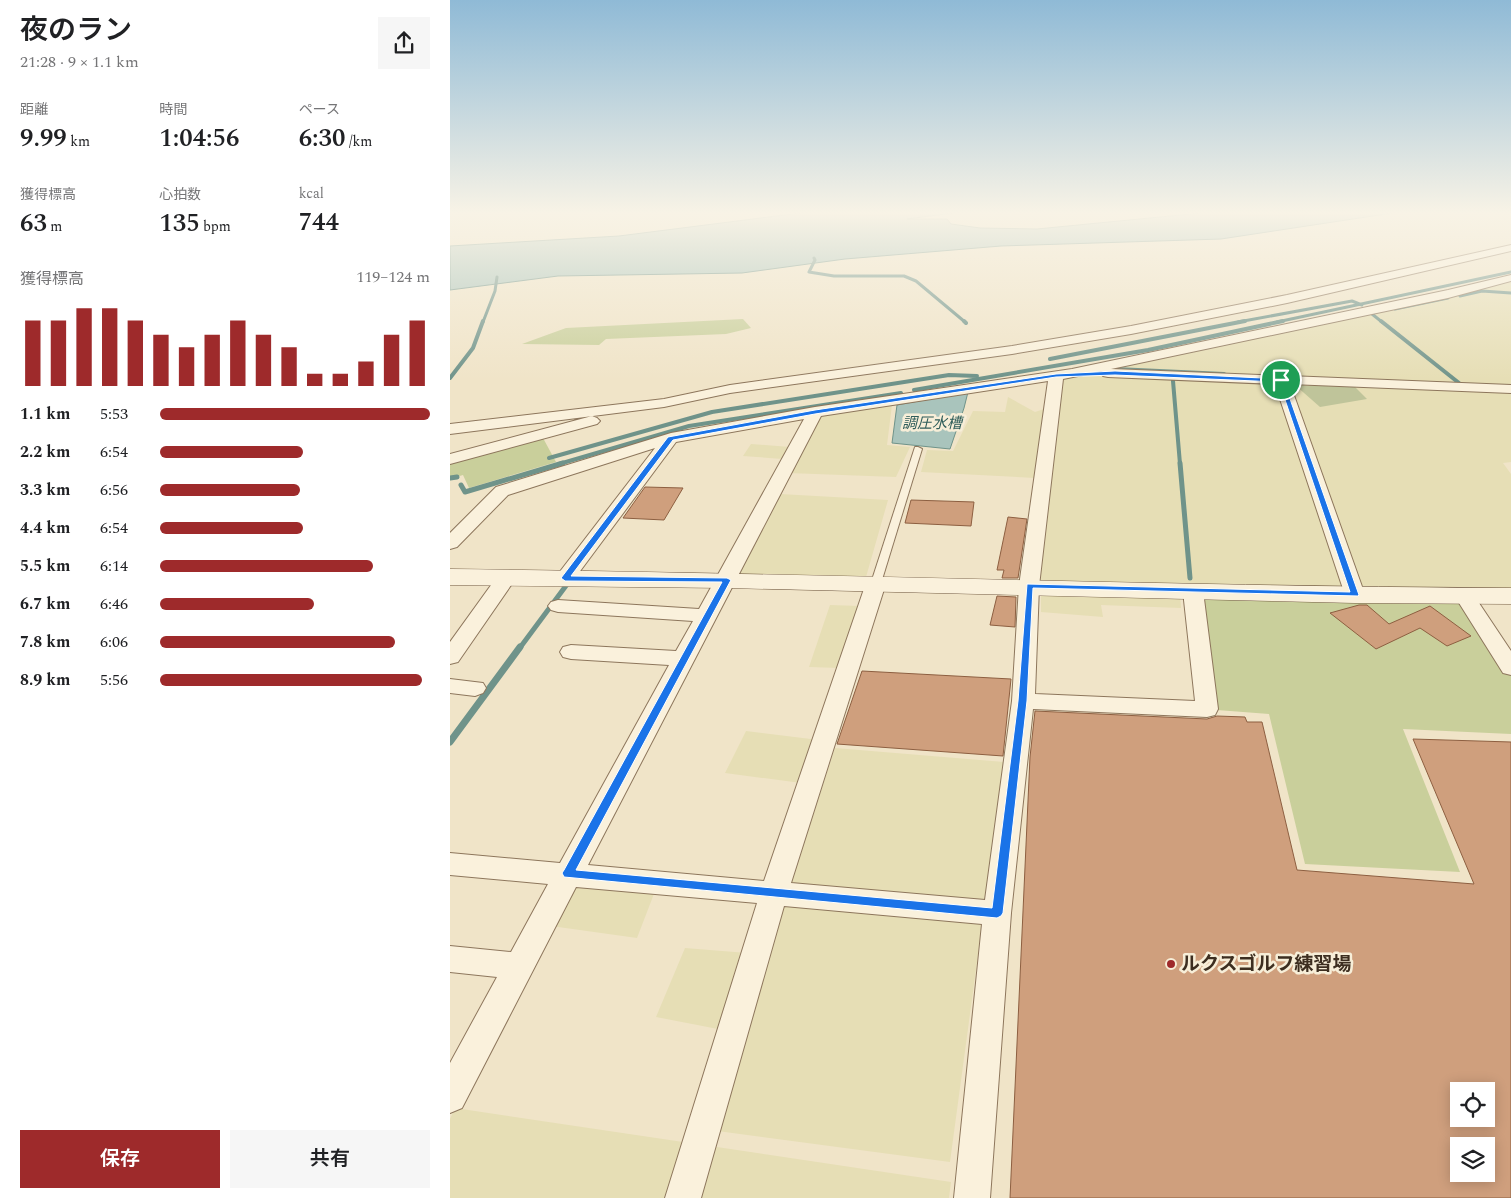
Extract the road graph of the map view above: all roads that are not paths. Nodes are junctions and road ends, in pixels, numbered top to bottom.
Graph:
1 (1424, 268) edge
2 (1511, 278) edge
3 (1056, 376) junction
4 (1281, 380) junction
5 (1510, 390) edge
6 (664, 403) junction
7 (815, 412) junction
8 (450, 429) edge
9 (671, 438) junction
10 (918, 449) dead end
11 (450, 459) edge
12 (450, 543) edge
13 (450, 577) edge
14 (506, 578) junction
15 (565, 578) junction
16 (727, 580) junction
17 (876, 583) junction
18 (1029, 586) junction
19 (1193, 590) junction
20 (1355, 595) junction
21 (1464, 595) junction
22 (1511, 596) edge
23 (558, 606) dead end
24 (707, 616) junction
25 (571, 652) dead end
26 (450, 656) edge
27 (684, 659) junction
28 (1511, 668) edge
29 (450, 686) edge
30 (475, 688) dead end
31 (1023, 701) junction
32 (450, 864) edge
33 (568, 873) junction
34 (774, 892) junction
35 (997, 913) junction
36 (450, 959) edge
37 (518, 966) junction
38 (450, 1096) edge
39 (683, 1198) edge
40 (972, 1198) edge

1 - 6 street
2 - 3 street
3 - 4 street
3 - 7 street
3 - 18 street
4 - 5 street
4 - 20 street
6 - 8 street
6 - 11 street
7 - 9 street
7 - 16 street
9 - 12 street
9 - 15 street
10 - 17 lane
13 - 14 street
14 - 15 street
14 - 26 street
15 - 16 street
16 - 17 street
16 - 24 street
17 - 18 street
17 - 34 street
18 - 19 street
18 - 31 street
19 - 20 street
19 - 31 street
20 - 21 street
21 - 22 street
21 - 28 street
23 - 24 street
24 - 27 street
25 - 27 street
27 - 33 street
29 - 30 street
31 - 35 street
32 - 33 street
33 - 34 street
33 - 37 street
34 - 35 street
34 - 39 street
35 - 40 street
36 - 37 street
37 - 38 street

